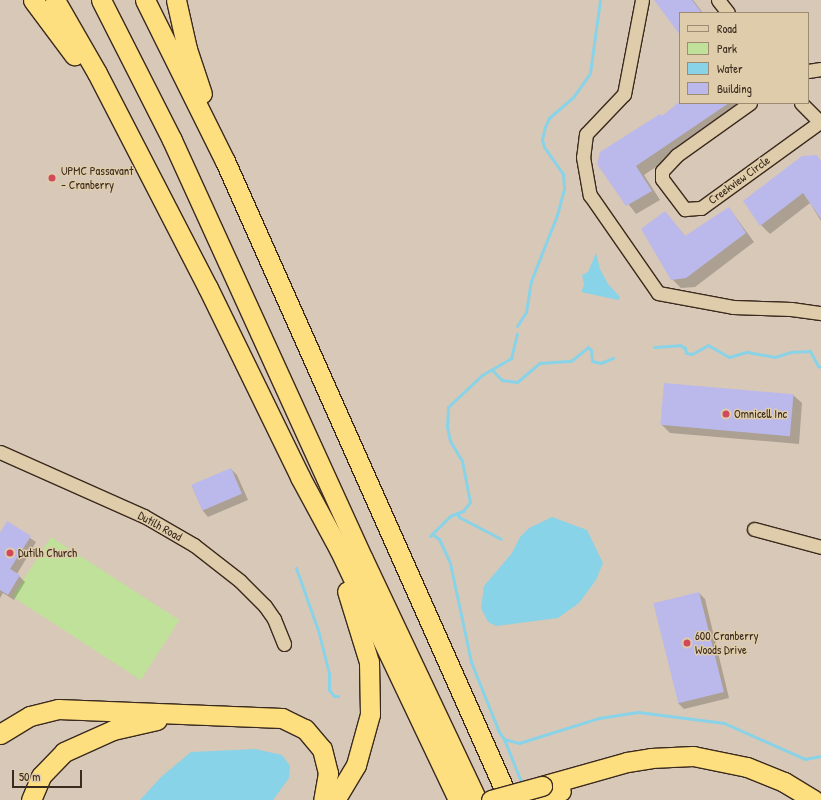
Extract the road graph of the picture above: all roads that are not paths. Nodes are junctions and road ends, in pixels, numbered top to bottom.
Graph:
1 (33, 0) edge
2 (55, 0) edge
3 (101, 0) edge
4 (145, 0) edge
5 (176, 0) edge
6 (642, 0) edge
7 (718, 0) edge
8 (727, 12) edge
9 (821, 69) edge
10 (809, 71) edge
11 (749, 104) edge
12 (802, 104) edge
13 (821, 122) edge
14 (125, 129) junction
15 (225, 161) junction
16 (821, 313) edge
17 (0, 452) edge
18 (300, 477) junction
19 (754, 529) dead end
20 (821, 547) edge
21 (284, 644) dead end
22 (211, 714) junction
23 (0, 734) edge
24 (539, 794) edge
25 (31, 800) edge
26 (323, 800) edge
27 (335, 800) edge
28 (458, 800) edge
29 (477, 800) edge
30 (491, 800) edge
31 (509, 800) edge
32 (793, 800) edge
33 (814, 800) edge

1 - 14 highway
2 - 14 highway
3 - 29 highway
4 - 15 highway
5 - 15 highway
6 - 16 street
7 - 8 street
9 - 10 street
11 - 13 street, Creekview Circle
12 - 13 street
14 - 18 highway
15 - 31 highway
17 - 21 street, Dutilh Road
18 - 27 highway
18 - 28 highway
19 - 20 street
22 - 23 highway
22 - 25 highway
22 - 26 highway
24 - 30 highway, bridge
24 - 32 highway
24 - 33 highway

